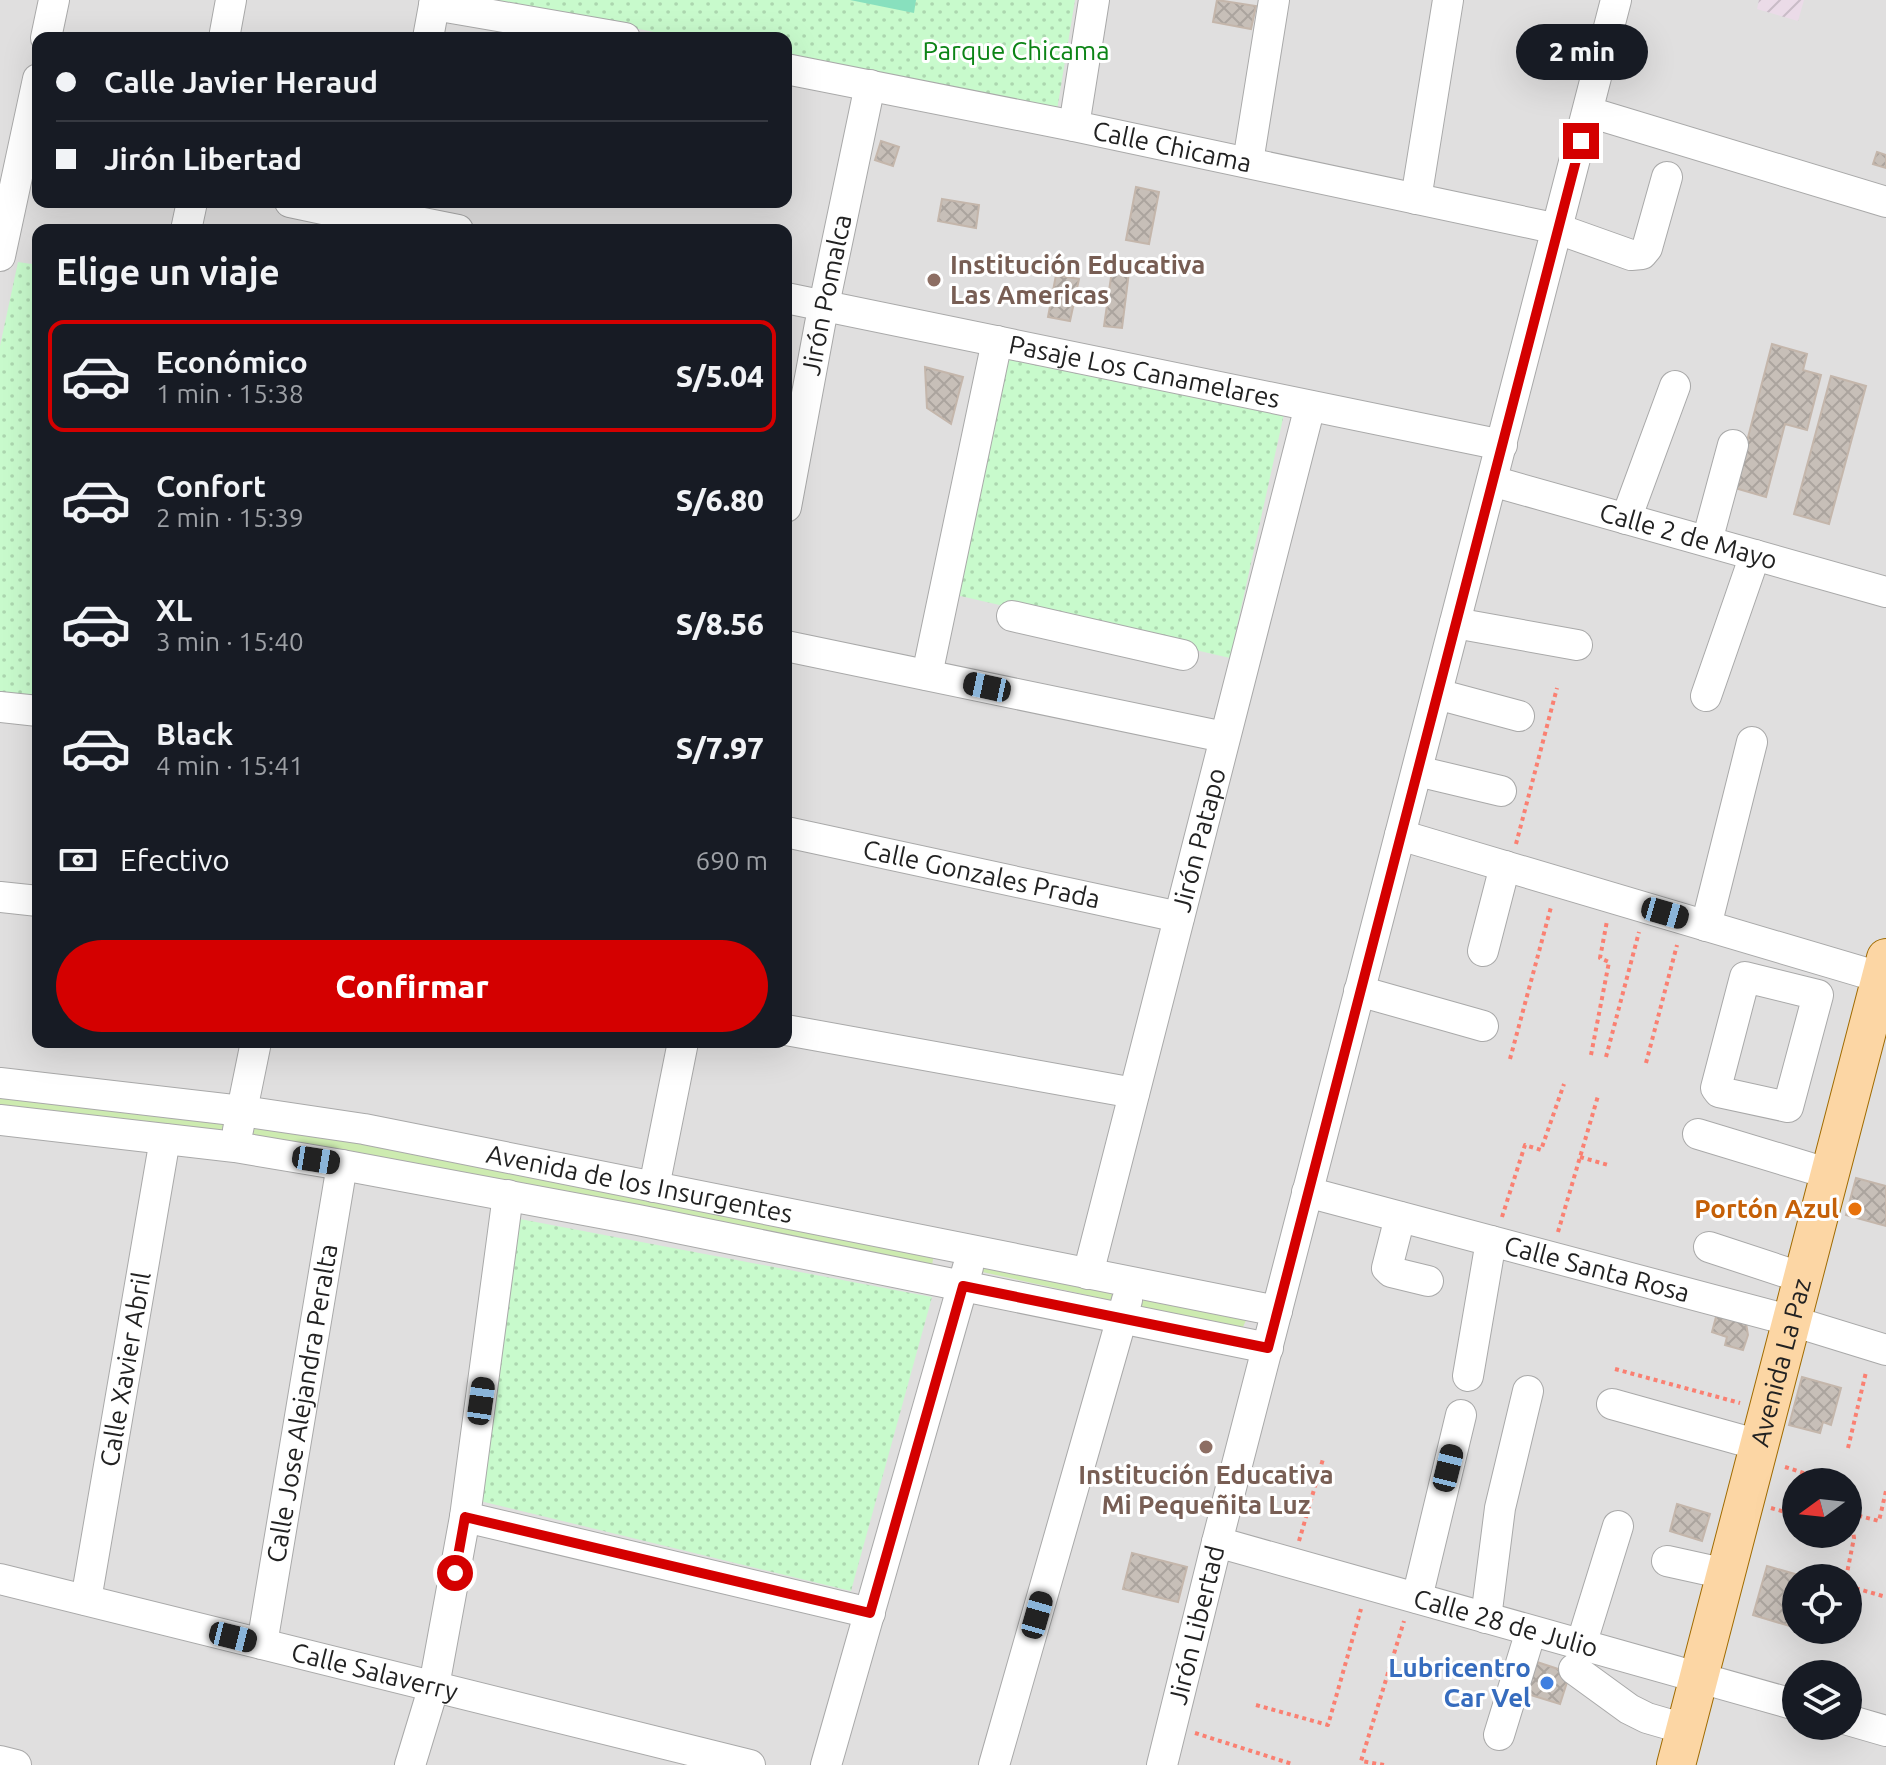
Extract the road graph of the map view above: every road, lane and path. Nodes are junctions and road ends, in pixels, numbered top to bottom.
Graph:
1 (54, 0) edge
2 (231, 0) edge
3 (1094, 0) edge
4 (1274, 0) edge
5 (1448, 0) edge
6 (1616, 0) edge
7 (435, 3) edge
8 (47, 32) edge
9 (225, 32) edge
10 (429, 32) edge
11 (592, 32) edge
12 (792, 70) edge
13 (870, 85) junction
14 (32, 107) edge
15 (1589, 112) junction
16 (1074, 126) junction
17 (1248, 162) junction
18 (1667, 177) dead end
19 (1416, 199) junction
20 (1886, 202) edge
21 (330, 208) edge
22 (389, 217) edge
23 (426, 224) edge
24 (1558, 229) junction
25 (0, 256) edge
26 (792, 299) edge
27 (824, 305) junction
28 (997, 341) junction
29 (1675, 386) dead end
30 (1310, 406) junction
31 (1502, 445) junction
32 (1733, 445) dead end
33 (792, 475) edge
34 (1492, 481) junction
35 (1626, 519) junction
36 (1707, 541) junction
37 (1755, 555) junction
38 (1886, 592) edge
39 (1012, 616) dead end
40 (1455, 623) junction
41 (1577, 645) dead end
42 (792, 647) edge
43 (1183, 655) dead end
44 (927, 675) junction
45 (1557, 688) dead end
46 (1437, 694) junction
47 (1706, 696) dead end
48 (0, 707) edge
49 (32, 710) edge
50 (1519, 716) dead end
51 (1224, 737) junction
52 (1752, 742) dead end
53 (1417, 771) junction
54 (1501, 791) dead end
55 (792, 833) edge
56 (1400, 835) junction
57 (1507, 867) junction
58 (1558, 882) junction
59 (0, 897) edge
60 (1611, 898) junction
61 (32, 900) edge
62 (1645, 907) junction
63 (1179, 917) junction
64 (1695, 922) junction
65 (1483, 951) dead end
66 (1810, 956) junction
67 (1884, 971) edge
68 (1793, 988) junction
69 (1359, 991) junction
70 (1483, 1026) dead end
71 (792, 1031) edge
72 (255, 1048) edge
73 (682, 1048) edge
74 (1591, 1055) dead end
75 (1606, 1057) dead end
76 (1510, 1059) dead end
77 (1646, 1063) dead end
78 (0, 1083) edge
79 (1564, 1084) dead end
80 (1134, 1093) junction
81 (1598, 1096) dead end
82 (242, 1111) junction
83 (0, 1120) edge
84 (1698, 1134) dead end
85 (165, 1139) junction
86 (235, 1147) junction
87 (1580, 1157) junction
88 (342, 1165) junction
89 (1608, 1165) dead end
90 (1830, 1174) junction
91 (654, 1187) junction
92 (1307, 1192) junction
93 (508, 1195) junction
94 (1400, 1217) junction
95 (1492, 1241) junction
96 (1709, 1247) dead end
97 (973, 1250) junction
98 (1551, 1257) junction
99 (1088, 1274) junction
100 (1803, 1278) junction
101 (1428, 1281) dead end
102 (1132, 1283) junction
103 (963, 1286) junction
104 (1277, 1311) junction
105 (1121, 1319) junction
106 (1792, 1321) junction
107 (1268, 1348) junction
108 (1879, 1348) edge
109 (1615, 1369) dead end
110 (1468, 1376) dead end
111 (1528, 1391) dead end
112 (1612, 1404) dead end
113 (1461, 1415) dead end
114 (1761, 1438) junction
115 (1848, 1448) dead end
116 (1323, 1459) dead end
117 (1809, 1468) edge
118 (1886, 1491) edge
119 (1884, 1510) edge
120 (465, 1517) junction
121 (1862, 1517) edge
122 (1618, 1526) dead end
123 (1217, 1542) junction
124 (1667, 1561) dead end
125 (1292, 1563) junction
126 (1726, 1574) junction
127 (0, 1579) edge
128 (1368, 1584) junction
129 (1862, 1590) edge
130 (1414, 1597) junction
131 (1886, 1597) edge
132 (86, 1600) junction
133 (870, 1613) junction
134 (1486, 1618) junction
135 (1531, 1631) junction
136 (262, 1644) junction
137 (1578, 1657) junction
138 (1699, 1678) junction
139 (434, 1686) junction
140 (1782, 1701) edge
141 (1256, 1705) dead end
142 (1862, 1724) edge
143 (1172, 1726) junction
144 (1685, 1729) junction
145 (1886, 1731) edge
146 (1499, 1735) dead end
147 (0, 1761) edge
148 (1292, 1764) edge
149 (16, 1765) edge
150 (410, 1765) edge
151 (750, 1765) edge
152 (826, 1765) edge
153 (994, 1765) edge
154 (1162, 1765) edge
155 (1384, 1765) edge
156 (1676, 1765) edge

1 - 8 street
2 - 9 street
3 - 16 street
4 - 17 street
5 - 19 street
6 - 15 street, Jirón Libertad
7 - 10 street
7 - 11 street
12 - 13 street, Calle Chicama
13 - 16 street, Calle Chicama
13 - 27 street, Jirón Pomalca
14 - 25 street
15 - 20 street
15 - 24 street, Jirón Libertad
16 - 17 street, Calle Chicama
17 - 19 street, Calle Chicama
18 - 24 street, Calle Chicama
19 - 24 street, Calle Chicama
21 - 22 street
22 - 23 street
24 - 31 street, Jirón Libertad
26 - 27 street, Pasaje Los Canamelares
27 - 28 street, Pasaje Los Canamelares
27 - 33 street, Jirón Pomalca
28 - 30 street, Pasaje Los Canamelares
28 - 44 street
29 - 35 street
30 - 31 street, Pasaje Los Canamelares
30 - 51 street, Jirón Patapo
31 - 34 street, Jirón Libertad
32 - 36 street
34 - 35 street, Calle 2 de Mayo
34 - 40 street, Jirón Libertad
35 - 36 street, Calle 2 de Mayo
36 - 37 street, Calle 2 de Mayo
37 - 38 street, Calle 2 de Mayo
37 - 47 street
39 - 43 street
40 - 41 street
40 - 46 street, Jirón Libertad
42 - 44 street
44 - 51 street
45 - 57 path
46 - 50 street
46 - 53 street, Jirón Libertad
48 - 49 street
51 - 63 street, Jirón Patapo
52 - 64 street
53 - 54 street
53 - 56 street, Jirón Libertad
55 - 63 street, Calle Gonzales Prada
56 - 57 street
56 - 69 street, Jirón Libertad
57 - 58 street
57 - 65 street
58 - 60 street
58 - 76 path
59 - 61 street
60 - 62 street
60 - 74 path
62 - 64 street
62 - 75 path
63 - 80 street, Jirón Patapo
64 - 66 street
64 - 77 path
66 - 67 street
66 - 68 street
67 - 90 main road, Avenida La Paz
68 - 68 street
69 - 70 street
69 - 92 street, Jirón Libertad
71 - 80 street
72 - 82 street
73 - 91 street
78 - 82 street, Avenida de los Insurgentes
79 - 95 path
80 - 99 street, Jirón Patapo
81 - 87 path
82 - 86 street
82 - 91 street, Avenida de los Insurgentes
83 - 85 street, Avenida de los Insurgentes
84 - 90 street
85 - 86 street, Avenida de los Insurgentes
85 - 132 street, Calle Xavier Abril
86 - 88 street, Avenida de los Insurgentes
87 - 89 path
87 - 98 path
88 - 93 street, Avenida de los Insurgentes
88 - 136 street, Calle Jose Alejandra Peralta
90 - 100 main road, Avenida La Paz
91 - 97 street, Avenida de los Insurgentes
92 - 94 street, Calle Santa Rosa
92 - 104 street, Jirón Libertad
93 - 103 street, Avenida de los Insurgentes
93 - 120 street
94 - 95 street, Calle Santa Rosa
94 - 101 street
95 - 98 street, Calle Santa Rosa
95 - 110 street
96 - 100 street
97 - 99 street, Avenida de los Insurgentes
97 - 103 street
98 - 106 street, Calle Santa Rosa
99 - 102 street, Avenida de los Insurgentes
100 - 106 main road, Avenida La Paz
102 - 104 street, Avenida de los Insurgentes
102 - 105 street
103 - 105 street, Avenida de los Insurgentes
103 - 133 street
104 - 107 street, Jirón Libertad
105 - 107 street, Avenida de los Insurgentes
105 - 153 street
106 - 108 street, Calle Santa Rosa
106 - 114 main road, Avenida La Paz
107 - 123 street, Jirón Libertad
108 - 115 path
109 - 114 path
111 - 134 street
112 - 114 street
113 - 130 street
114 - 117 path
114 - 126 main road, Avenida La Paz
116 - 125 path
118 - 119 path
119 - 121 path
120 - 133 street
120 - 139 street
122 - 137 street
123 - 125 street, Calle 28 de Julio
123 - 143 street, Jirón Libertad
124 - 126 street
125 - 128 street, Calle 28 de Julio
126 - 138 main road, Avenida La Paz
127 - 132 street, Calle Salaverry
128 - 130 street, Calle 28 de Julio
128 - 141 path
129 - 131 path
130 - 134 street, Calle 28 de Julio
130 - 155 path
132 - 136 street, Calle Salaverry
133 - 152 street
134 - 135 street, Calle 28 de Julio
135 - 137 street, Calle 28 de Julio
135 - 146 street
136 - 139 street, Calle Salaverry
137 - 138 street, Calle 28 de Julio
137 - 144 street
138 - 140 street, Calle 28 de Julio
138 - 144 main road, Avenida La Paz
139 - 150 street
139 - 151 street, Calle Salaverry
142 - 145 street
143 - 148 path
143 - 154 street, Jirón Libertad
144 - 156 main road, Avenida La Paz
147 - 149 street

